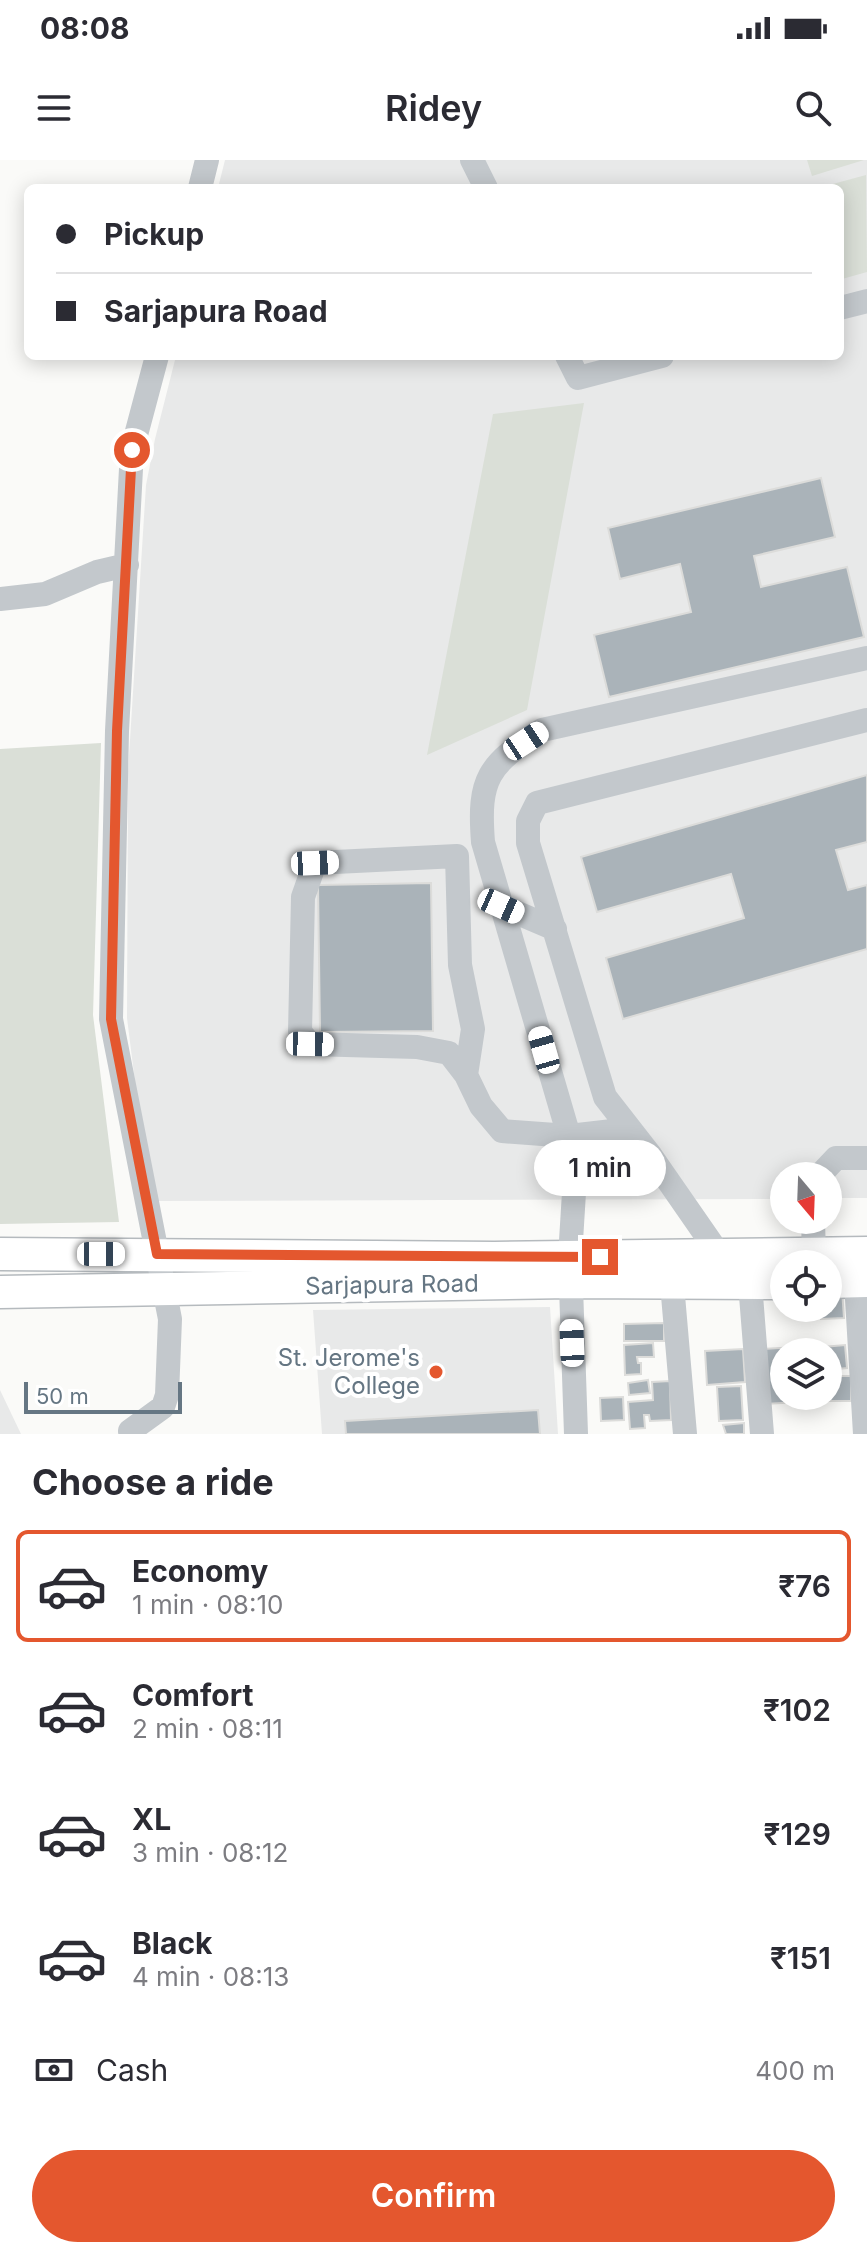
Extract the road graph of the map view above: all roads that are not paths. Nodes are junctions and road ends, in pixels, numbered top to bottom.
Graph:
1 (207, 160) edge
2 (472, 160) edge
3 (201, 184) edge
4 (484, 184) edge
5 (867, 301) edge
6 (844, 307) edge
7 (156, 360) edge
8 (569, 360) edge
9 (647, 360) edge
10 (127, 565) junction
11 (0, 599) edge
12 (867, 658) edge
13 (867, 720) edge
14 (501, 906) junction
15 (555, 929) junction
16 (466, 1075) junction
17 (630, 1129) junction
18 (569, 1136) junction
19 (867, 1158) edge
20 (832, 1162) edge
21 (823, 1234) edge
22 (0, 1254) edge
23 (157, 1254) junction
24 (721, 1257) junction
25 (848, 1268) edge
26 (570, 1270) junction
27 (750, 1283) junction
28 (770, 1283) edge
29 (672, 1284) junction
30 (165, 1289) junction
31 (0, 1292) edge
32 (130, 1431) dead end
33 (576, 1434) edge
34 (685, 1434) edge
35 (762, 1434) edge
36 (865, 1434) edge

1 - 3 street
2 - 4 street
5 - 6 street
7 - 10 street
8 - 9 street
10 - 11 street
10 - 23 street
12 - 14 street
13 - 15 street
14 - 15 street
14 - 18 street
15 - 17 street
16 - 16 street
16 - 18 street
17 - 18 street
17 - 24 street
18 - 26 street
19 - 20 street
21 - 25 street
22 - 23 main road, Sarjapura Road
23 - 26 main road, Sarjapura Road
23 - 30 street
24 - 25 main road, Sarjapura Road
24 - 26 main road, Sarjapura Road
25 - 36 street
26 - 29 main road, Sarjapura Road
26 - 30 main road, Sarjapura Road
26 - 33 street
27 - 28 main road, Sarjapura Road
27 - 29 main road, Sarjapura Road
27 - 35 street
29 - 34 street
30 - 31 main road, Sarjapura Road
30 - 32 street

